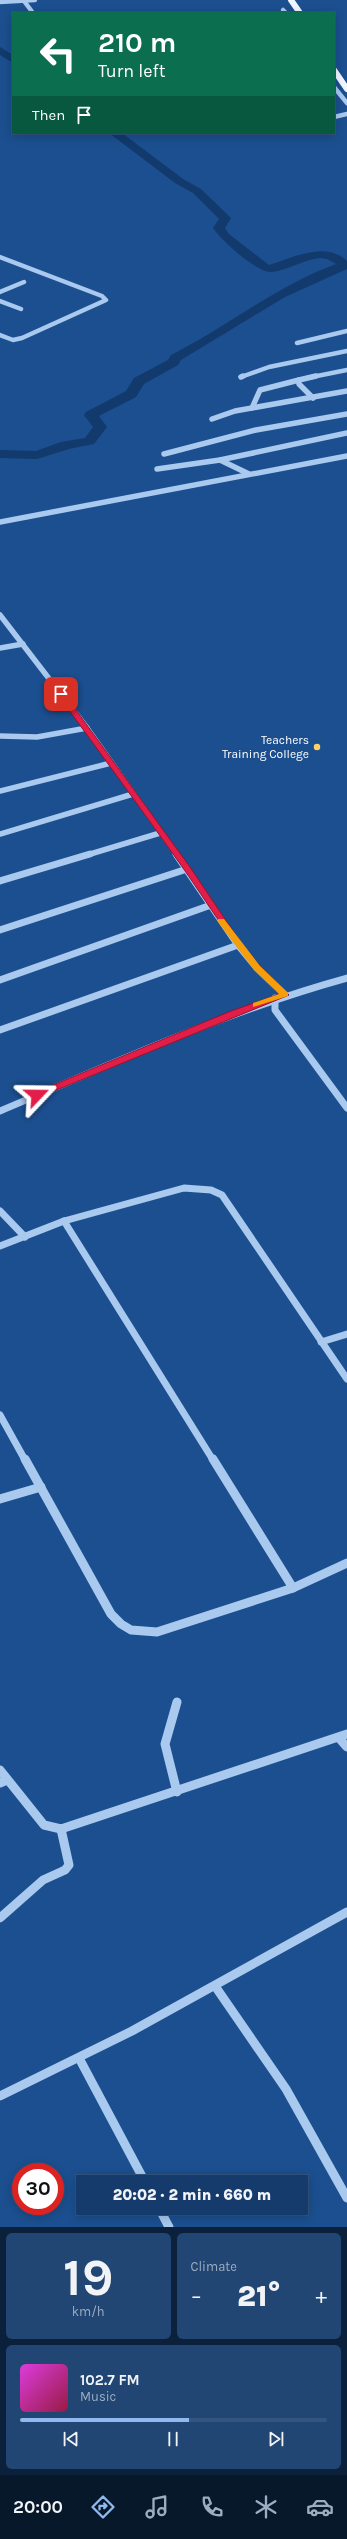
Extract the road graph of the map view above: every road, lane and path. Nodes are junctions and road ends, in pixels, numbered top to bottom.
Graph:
1 (36, 0) edge
2 (291, 0) edge
3 (24, 1) edge
4 (0, 2) edge
5 (32, 12) edge
6 (299, 12) edge
7 (335, 71) edge
8 (335, 88) edge
9 (347, 89) edge
10 (347, 103) edge
11 (347, 114) edge
12 (335, 117) edge
13 (0, 257) edge
14 (24, 282) dead end
15 (0, 292) edge
16 (0, 301) edge
17 (21, 309) dead end
18 (347, 331) edge
19 (0, 334) edge
20 (297, 343) dead end
21 (347, 351) edge
22 (347, 370) edge
23 (241, 376) dead end
24 (300, 380) junction
25 (347, 391) edge
26 (314, 398) junction
27 (252, 408) junction
28 (347, 414) edge
29 (212, 419) dead end
30 (347, 433) edge
31 (164, 454) dead end
32 (347, 456) edge
33 (220, 460) junction
34 (158, 469) dead end
35 (249, 474) junction
36 (0, 522) edge
37 (0, 615) edge
38 (23, 644) junction
39 (0, 648) edge
40 (87, 728) junction
41 (0, 736) edge
42 (111, 763) junction
43 (0, 791) edge
44 (133, 794) junction
45 (160, 833) junction
46 (0, 834) edge
47 (187, 869) junction
48 (0, 881) edge
49 (211, 905) junction
50 (0, 930) edge
51 (238, 945) junction
52 (347, 978) edge
53 (0, 980) edge
54 (285, 995) junction
55 (275, 998) junction
56 (0, 1030) edge
57 (347, 1108) edge
58 (0, 1112) edge
59 (0, 1211) edge
60 (64, 1221) junction
61 (25, 1236) junction
62 (0, 1246) edge
63 (347, 1334) edge
64 (320, 1342) junction
65 (347, 1379) edge
66 (0, 1415) edge
67 (41, 1487) junction
68 (0, 1499) edge
69 (347, 1563) edge
70 (293, 1588) junction
71 (177, 1702) dead end
72 (343, 1736) edge
73 (347, 1747) edge
74 (0, 1770) edge
75 (4, 1782) edge
76 (177, 1792) junction
77 (61, 1829) junction
78 (346, 1913) edge
79 (0, 1918) edge
80 (215, 1986) junction
81 (79, 2058) junction
82 (0, 2096) edge
83 (141, 2175) edge
84 (347, 2198) edge
85 (163, 2215) edge
86 (169, 2227) edge

1 - 3 street
2 - 6 main road
3 - 4 street
3 - 5 street
7 - 9 main road
8 - 10 street
11 - 12 street
13 - 19 street
14 - 15 street
16 - 17 street
18 - 20 street
21 - 23 street
22 - 24 street
24 - 26 street
24 - 27 street
25 - 26 street
26 - 27 street
27 - 29 street
28 - 31 street
30 - 33 street
32 - 35 street
33 - 34 street
33 - 35 street
35 - 36 street
37 - 38 street
38 - 39 street
38 - 40 street
40 - 41 street
40 - 42 street
42 - 43 street
42 - 44 street
44 - 45 street
44 - 46 street
45 - 47 street
45 - 48 street
47 - 49 street
47 - 50 street
49 - 51 street
49 - 53 street
51 - 54 street
51 - 56 street
52 - 54 street
54 - 55 street
55 - 57 street
55 - 58 street
59 - 61 street
60 - 61 street
60 - 64 street
60 - 70 street
61 - 62 street
63 - 64 street
64 - 65 street
66 - 67 street
67 - 68 street
67 - 70 street
69 - 70 street
71 - 76 street
72 - 73 street
72 - 76 street
74 - 75 street
75 - 77 street
76 - 77 street
77 - 79 street
78 - 80 street
80 - 81 street
80 - 84 street
81 - 82 street
81 - 83 street
85 - 86 street

